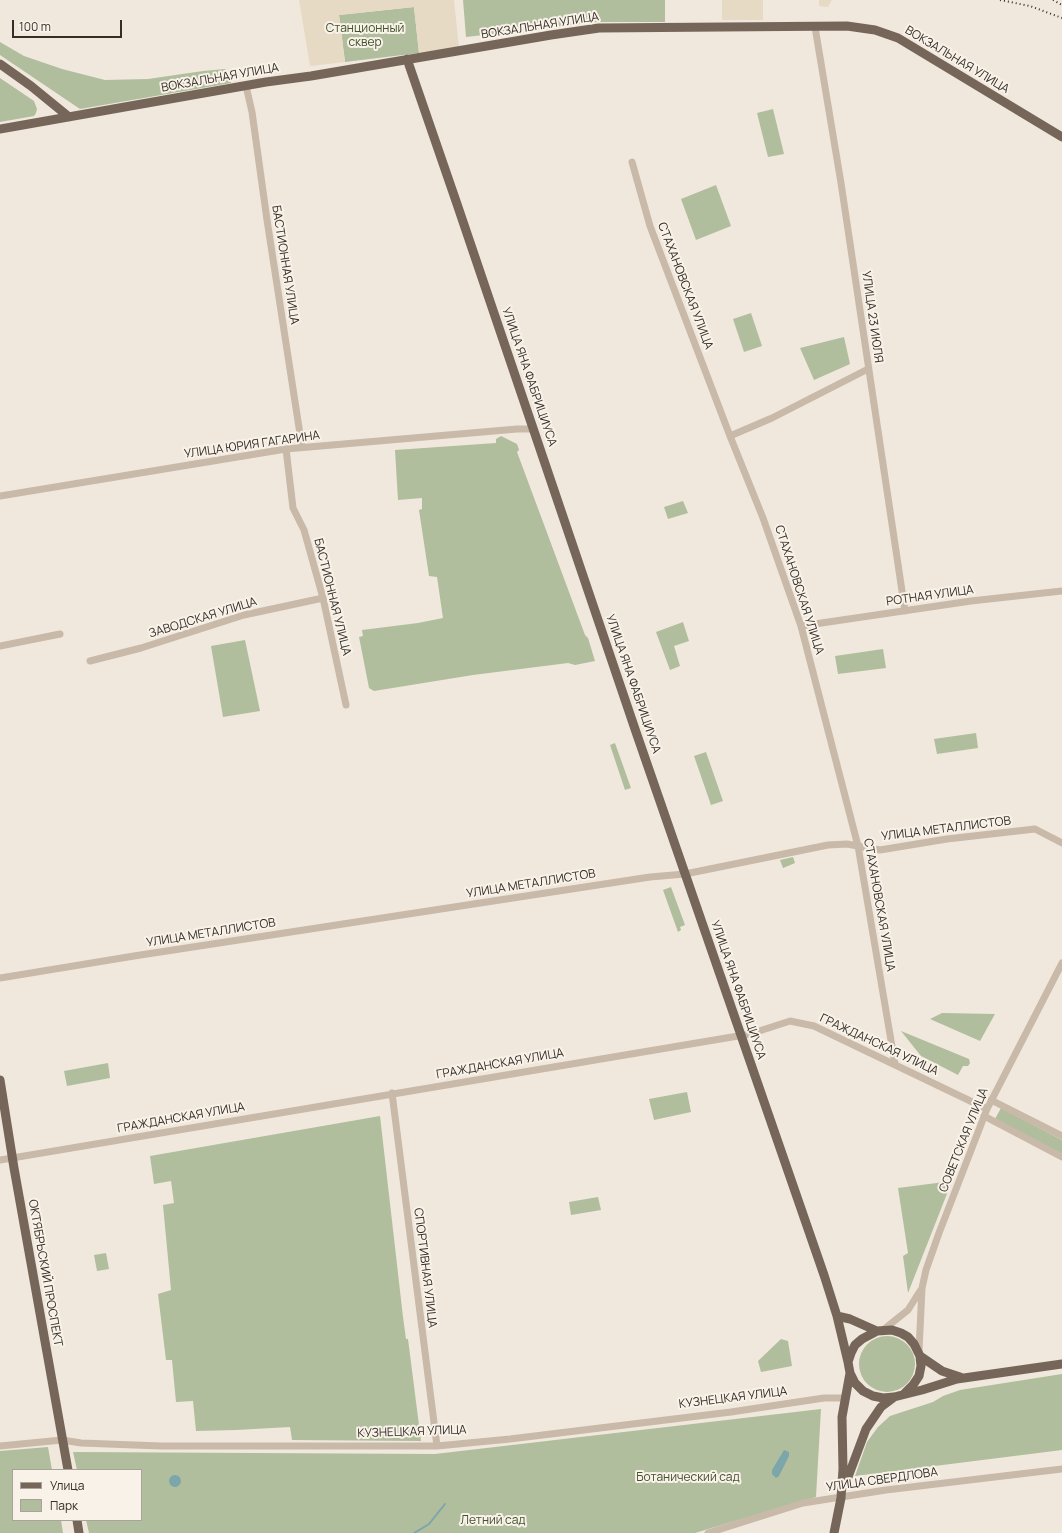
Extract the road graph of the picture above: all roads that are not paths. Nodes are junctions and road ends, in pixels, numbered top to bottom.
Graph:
1 (815, 27) junction
2 (407, 59) junction
3 (0, 64) edge
4 (246, 86) junction
5 (69, 117) junction
6 (0, 129) edge
7 (1062, 137) edge
8 (632, 162) dead end
9 (868, 369) junction
10 (534, 429) junction
11 (730, 436) junction
12 (302, 447) junction
13 (286, 449) junction
14 (0, 496) edge
15 (1062, 591) edge
16 (323, 598) junction
17 (905, 611) junction
18 (801, 626) junction
19 (60, 634) dead end
20 (0, 646) edge
21 (90, 661) dead end
22 (346, 705) dead end
23 (1062, 843) edge
24 (858, 846) junction
25 (686, 874) junction
26 (1062, 963) edge
27 (0, 978) edge
28 (741, 1035) junction
29 (894, 1064) junction
30 (0, 1080) edge
31 (392, 1093) junction
32 (992, 1100) junction
33 (986, 1113) junction
34 (1062, 1136) edge
35 (1062, 1157) edge
36 (12, 1158) junction
37 (0, 1160) edge
38 (922, 1288) junction
39 (837, 1316) junction
40 (880, 1331) junction
41 (919, 1354) junction
42 (848, 1362) junction
43 (1062, 1364) edge
44 (850, 1373) junction
45 (966, 1378) junction
46 (904, 1394) junction
47 (894, 1397) junction
48 (846, 1398) junction
49 (62, 1440) junction
50 (0, 1446) edge
51 (437, 1446) junction
52 (68, 1469) edge
53 (1062, 1469) edge
54 (841, 1498) junction
55 (77, 1521) edge
56 (79, 1533) edge
57 (708, 1533) edge
58 (834, 1533) edge

1 - 2 main road, ВОКЗАЛЬНАЯ УЛИЦА
1 - 7 main road, ВОКЗАЛЬНАЯ УЛИЦА
1 - 9 street, УЛИЦА 23 ИЮЛЯ
2 - 4 main road, ВОКЗАЛЬНАЯ УЛИЦА
2 - 10 main road, УЛИЦА ЯНА ФАБРИЦИУСА
3 - 5 main road
4 - 5 main road, ВОКЗАЛЬНАЯ УЛИЦА
4 - 12 street, БАСТИОННАЯ УЛИЦА
5 - 6 main road, ВОКЗАЛЬНАЯ УЛИЦА
8 - 11 street, СТАХАНОВСКАЯ УЛИЦА
9 - 11 street
9 - 17 street, УЛИЦА 23 ИЮЛЯ
10 - 12 street, УЛИЦА ЮРИЯ ГАГАРИНА
10 - 25 main road, УЛИЦА ЯНА ФАБРИЦИУСА
11 - 18 street, СТАХАНОВСКАЯ УЛИЦА
12 - 13 street, УЛИЦА ЮРИЯ ГАГАРИНА
13 - 14 street, УЛИЦА ЮРИЯ ГАГАРИНА
13 - 16 street, БАСТИОННАЯ УЛИЦА
15 - 17 street, РОТНАЯ УЛИЦА
16 - 21 street, ЗАВОДСКАЯ УЛИЦА
16 - 22 street, БАСТИОННАЯ УЛИЦА
17 - 18 street, РОТНАЯ УЛИЦА
18 - 24 street, СТАХАНОВСКАЯ УЛИЦА
19 - 20 street
23 - 24 street, УЛИЦА МЕТАЛЛИСТОВ
24 - 25 street, УЛИЦА МЕТАЛЛИСТОВ
24 - 29 street, СТАХАНОВСКАЯ УЛИЦА
25 - 27 street, УЛИЦА МЕТАЛЛИСТОВ
25 - 28 main road, УЛИЦА ЯНА ФАБРИЦИУСА
26 - 32 street, СОВЕТСКАЯ УЛИЦА
28 - 29 street, ГРАЖДАНСКАЯ УЛИЦА
28 - 31 street, ГРАЖДАНСКАЯ УЛИЦА
28 - 39 main road, УЛИЦА ЯНА ФАБРИЦИУСА
29 - 33 street, ГРАЖДАНСКАЯ УЛИЦА
30 - 36 main road, ОКТЯБРЬСКИЙ ПРОСПЕКТ
31 - 36 street, ГРАЖДАНСКАЯ УЛИЦА
31 - 51 street, СПОРТИВНАЯ УЛИЦА
32 - 33 street, СОВЕТСКАЯ УЛИЦА
32 - 34 street
33 - 35 street, ГРАЖДАНСКАЯ УЛИЦА
33 - 38 street, СОВЕТСКАЯ УЛИЦА
36 - 37 street, ГРАЖДАНСКАЯ УЛИЦА
36 - 49 main road, ОКТЯБРЬСКИЙ ПРОСПЕКТ
38 - 40 street, СОВЕТСКАЯ УЛИЦА
38 - 41 street, СОВЕТСКАЯ УЛИЦА
39 - 40 main road
39 - 42 main road, УЛИЦА ЯНА ФАБРИЦИУСА
40 - 41 main road
40 - 42 main road
41 - 45 main road
41 - 46 main road
42 - 44 main road
43 - 45 main road
44 - 47 main road
44 - 48 main road
45 - 46 main road
46 - 47 main road
47 - 54 main road
48 - 51 street, КУЗНЕЦКАЯ УЛИЦА
48 - 54 main road
49 - 50 street, КУЗНЕЦКАЯ УЛИЦА
49 - 51 street, КУЗНЕЦКАЯ УЛИЦА
49 - 52 main road, ОКТЯБРЬСКИЙ ПРОСПЕКТ
53 - 54 street, УЛИЦА СВЕРДЛОВА
54 - 57 street, УЛИЦА СВЕРДЛОВА
54 - 58 main road
55 - 56 main road

